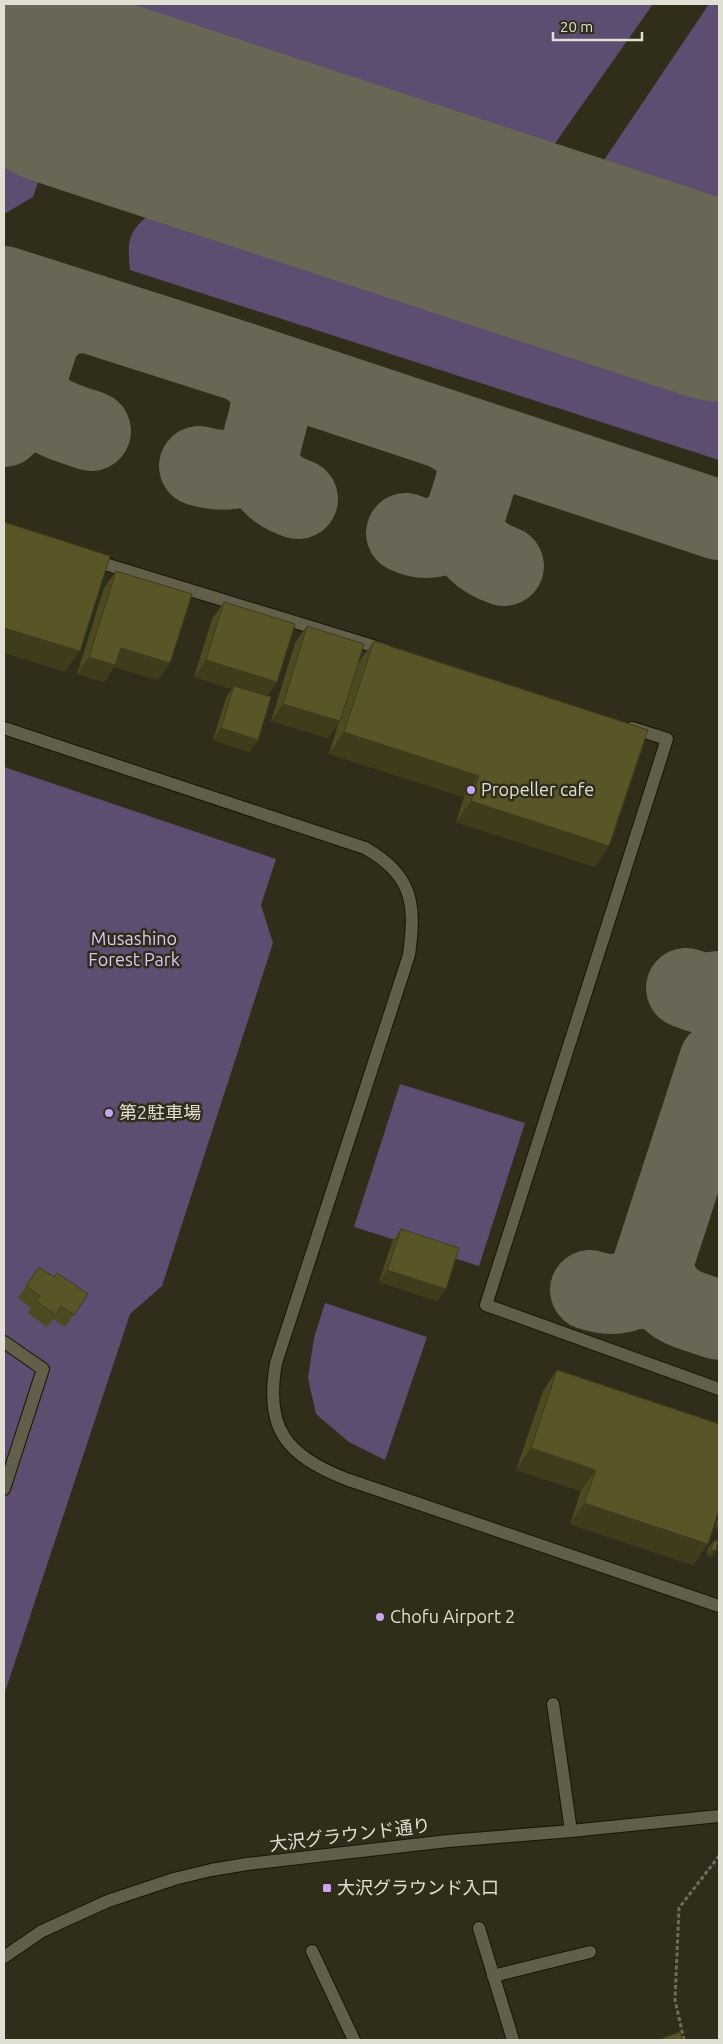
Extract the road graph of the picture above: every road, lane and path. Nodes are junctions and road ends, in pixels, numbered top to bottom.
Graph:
1 (79, 556) edge
2 (399, 654) edge
3 (621, 724) edge
4 (4, 728) edge
5 (4, 1342) edge
6 (719, 1389) edge
7 (4, 1489) edge
8 (719, 1606) edge
9 (553, 1704) dead end
10 (719, 1816) edge
11 (571, 1831) junction
12 (719, 1856) edge
13 (479, 1928) dead end
14 (312, 1951) dead end
15 (590, 1952) dead end
16 (4, 1957) edge
17 (493, 1976) junction
18 (354, 2040) edge
19 (513, 2040) edge
20 (684, 2040) edge

1 - 2 street
3 - 6 street
4 - 8 street
5 - 7 street
9 - 11 street
10 - 11 street, 大沢グラウンド通り
11 - 16 street, 大沢グラウンド通り
12 - 20 path
13 - 17 street
14 - 18 street
15 - 17 street
17 - 19 street

